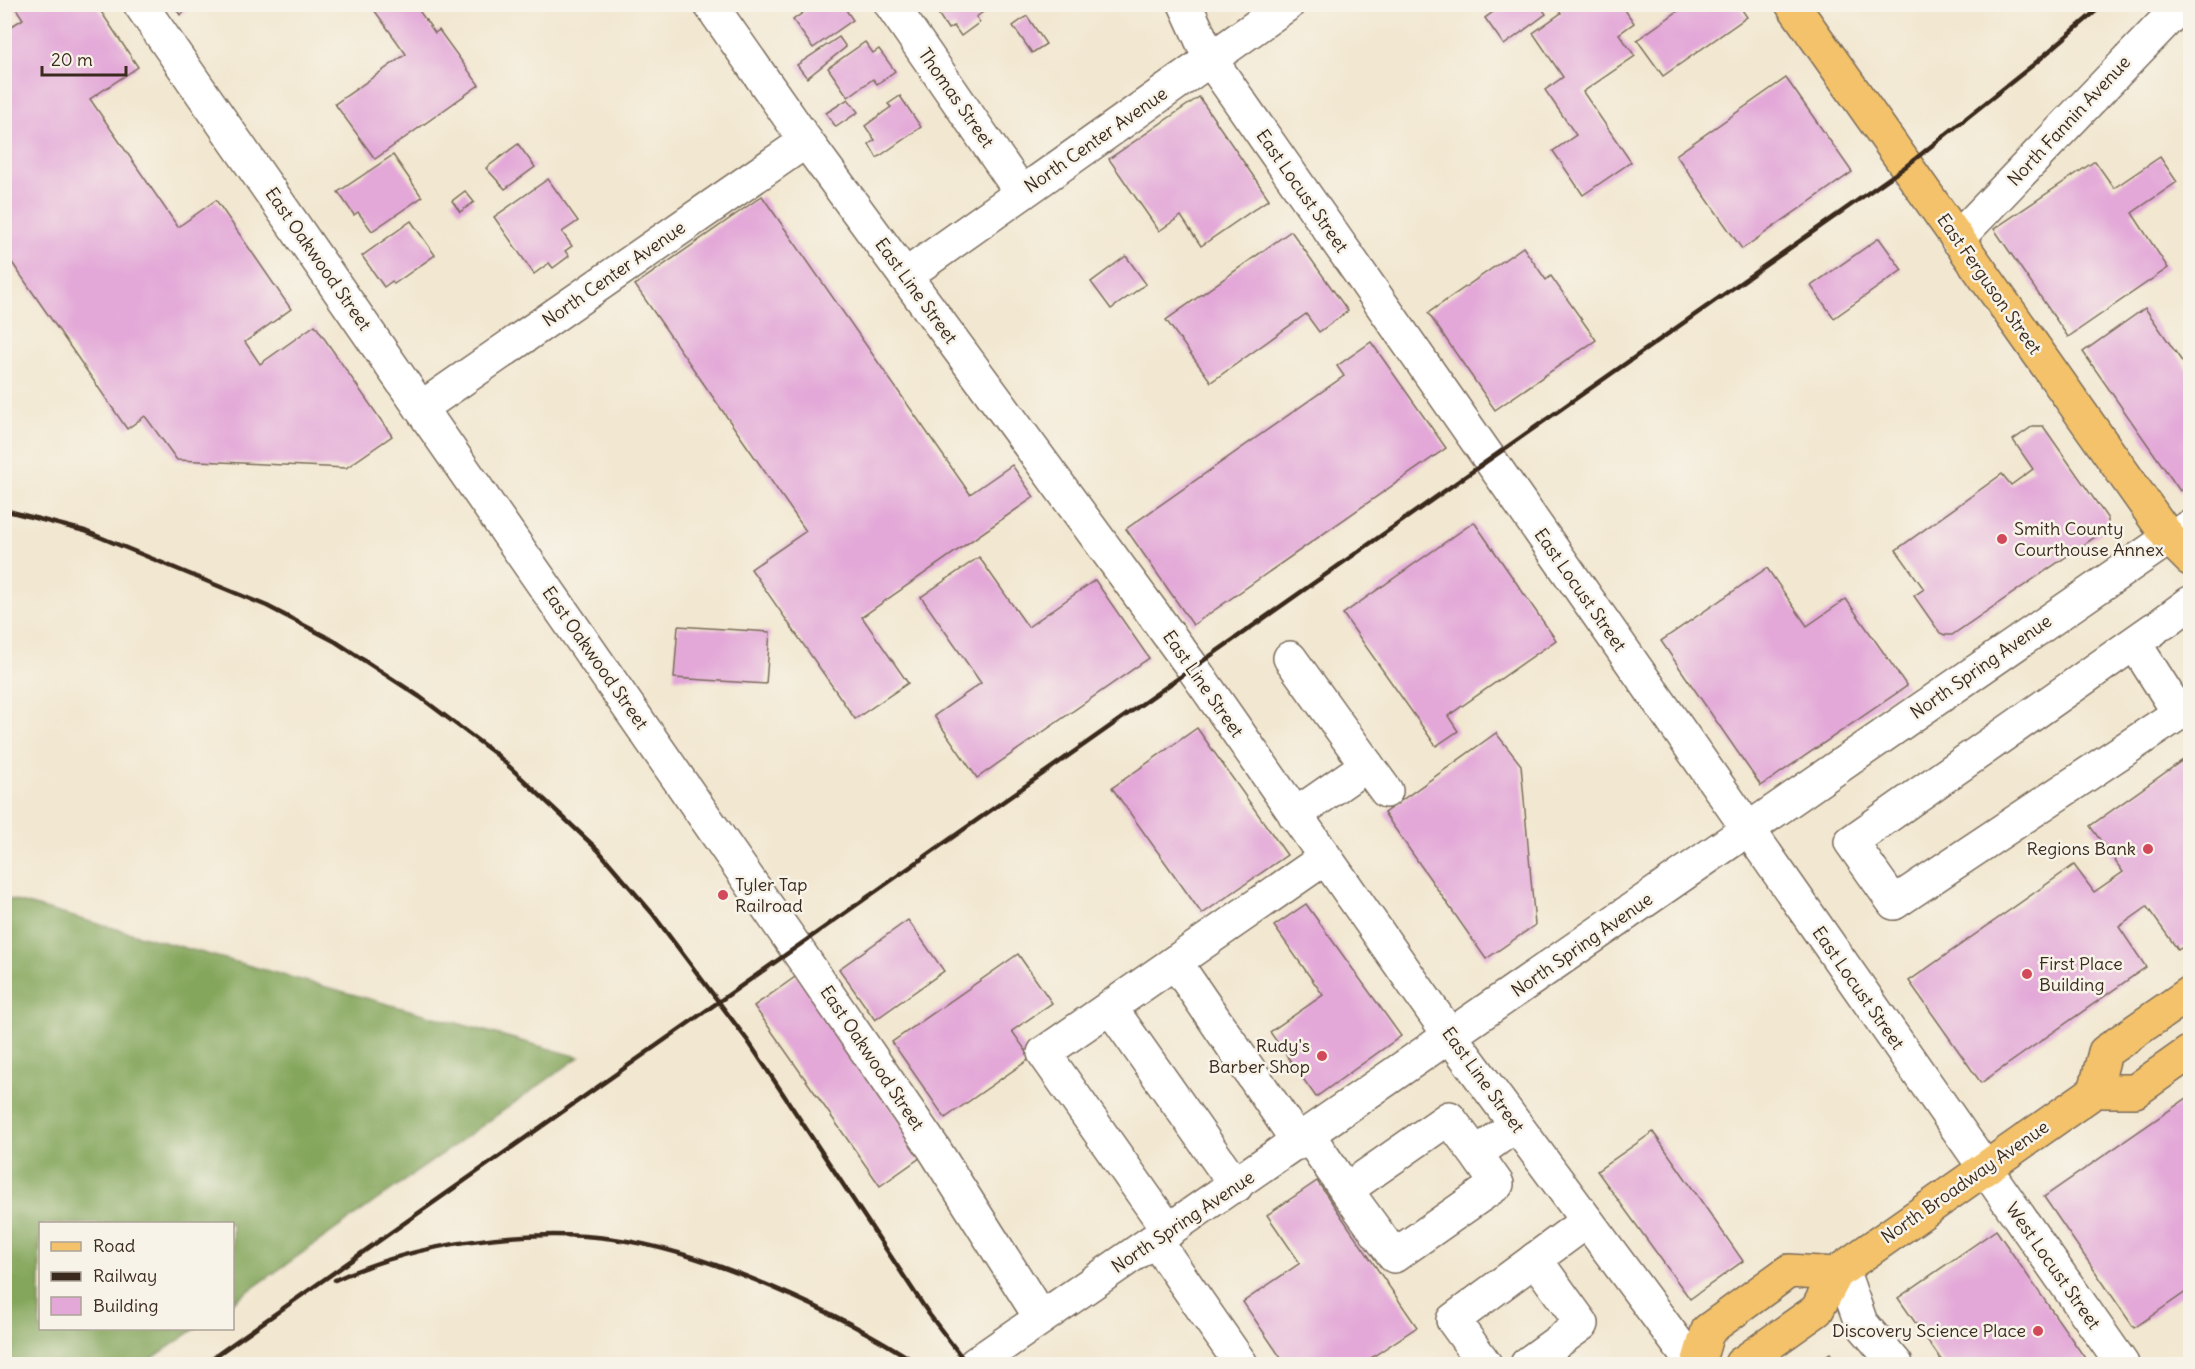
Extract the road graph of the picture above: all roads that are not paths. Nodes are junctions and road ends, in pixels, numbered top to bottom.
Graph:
1 (140, 4) edge
2 (710, 4) edge
3 (891, 4) edge
4 (1185, 4) edge
5 (1288, 4) edge
6 (1792, 4) edge
7 (2182, 4) edge
8 (1210, 59) junction
9 (806, 141) junction
10 (1022, 192) junction
11 (1957, 239) junction
12 (905, 276) junction
13 (421, 408) junction
14 (2183, 541) edge
15 (2190, 603) edge
16 (2151, 632) junction
17 (1290, 658) dead end
18 (2185, 709) edge
19 (1367, 765) junction
20 (1386, 791) dead end
21 (1295, 815) junction
22 (1746, 830) junction
23 (1325, 858) junction
24 (1175, 962) junction
25 (2190, 993) edge
26 (1110, 1007) junction
27 (1451, 1037) junction
28 (2190, 1052) edge
29 (2094, 1091) junction
30 (1516, 1125) junction
31 (1304, 1139) junction
32 (1476, 1154) junction
33 (1984, 1168) junction
34 (1236, 1186) junction
35 (1346, 1190) junction
36 (1587, 1221) junction
37 (1162, 1235) junction
38 (1535, 1259) junction
39 (1839, 1271) junction
40 (1041, 1318) junction
41 (975, 1365) edge
42 (1241, 1365) edge
43 (1485, 1365) edge
44 (1527, 1365) edge
45 (1693, 1365) edge
46 (1698, 1365) edge
47 (1742, 1365) edge
48 (1896, 1365) edge
49 (2122, 1365) edge

1 - 13 street, East Oakwood Street
2 - 9 street, East Line Street
3 - 10 street, Thomas Street
4 - 8 street, East Locust Street
5 - 8 street, North Center Avenue
6 - 11 main road, East Ferguson Street
7 - 11 street, North Fannin Avenue
8 - 10 street, North Center Avenue
8 - 22 street, East Locust Street
9 - 12 street, East Line Street
9 - 13 street, North Center Avenue
10 - 12 street, North Center Avenue
11 - 14 main road, East Ferguson Street
12 - 21 street, East Line Street
13 - 40 street, East Oakwood Street
14 - 22 street, North Spring Avenue
15 - 16 street
16 - 18 street
16 - 18 street
17 - 19 street
19 - 20 street
19 - 21 street
21 - 23 street, East Line Street
22 - 27 street, North Spring Avenue
22 - 33 street, East Locust Street
23 - 24 street
23 - 27 street, East Line Street
24 - 26 street
24 - 31 street
25 - 29 main road
26 - 34 street
26 - 37 street
27 - 30 street, East Line Street
27 - 31 street, North Spring Avenue
28 - 29 main road
29 - 33 main road, North Broadway Avenue
30 - 32 street
30 - 36 street, East Line Street
31 - 34 street, North Spring Avenue
31 - 35 street
32 - 35 street
32 - 35 street
33 - 39 main road, North Broadway Avenue
33 - 49 street, West Locust Street
34 - 37 street, North Spring Avenue
36 - 38 street
36 - 45 street, East Line Street
37 - 40 street, North Spring Avenue
37 - 42 street
38 - 43 street
38 - 44 street
39 - 46 main road
39 - 47 main road, North Broadway Avenue
39 - 48 street
40 - 41 street, North Spring Avenue

